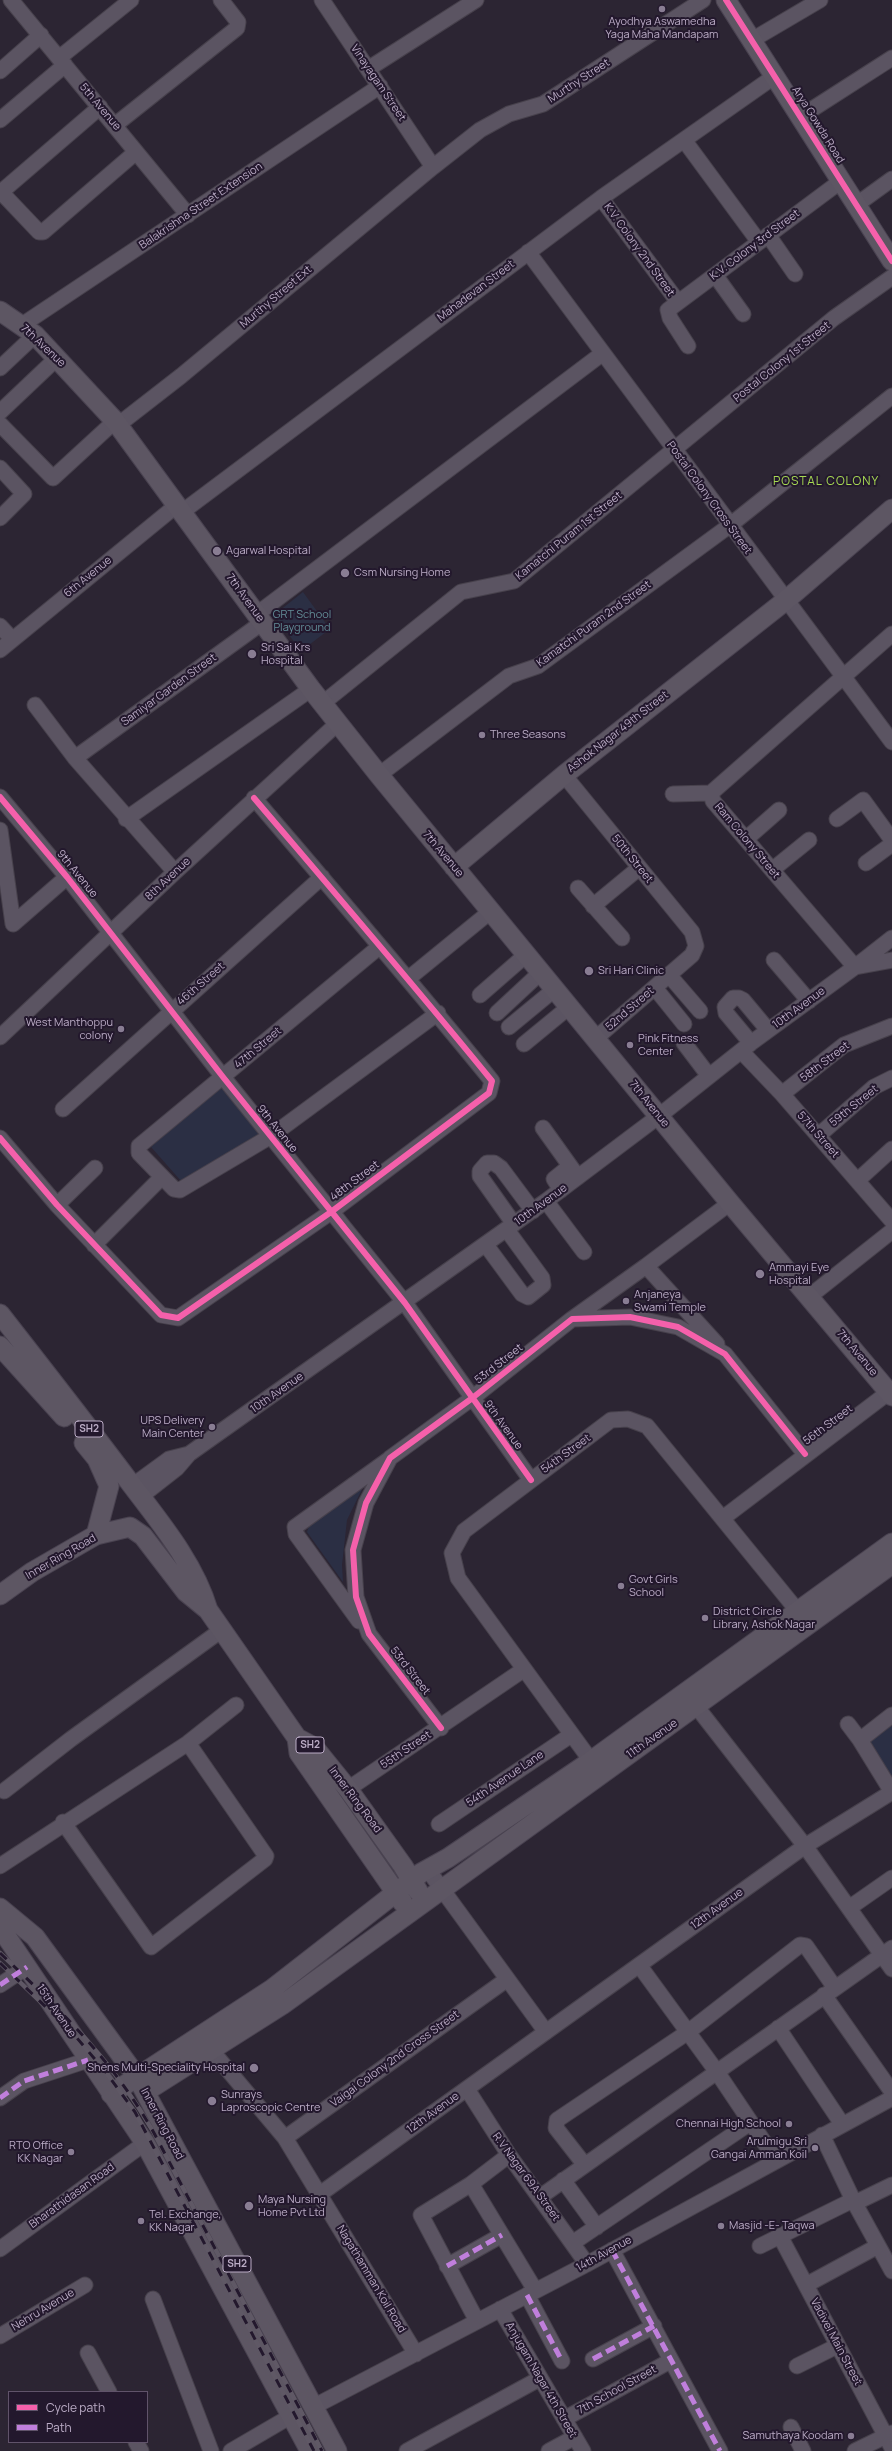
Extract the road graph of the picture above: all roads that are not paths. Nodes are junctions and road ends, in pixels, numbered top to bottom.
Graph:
1 (3, 0) edge
2 (11, 0) edge
3 (132, 0) edge
4 (221, 0) edge
5 (322, 0) edge
6 (476, 0) edge
7 (703, 0) edge
8 (726, 0) edge
9 (820, 0) edge
10 (0, 3) edge
11 (41, 35) junction
12 (752, 40) junction
13 (892, 58) edge
14 (62, 61) junction
15 (368, 69) junction
16 (0, 70) edge
17 (775, 76) junction
18 (380, 86) junction
19 (100, 107) junction
20 (800, 117) junction
21 (0, 120) edge
22 (115, 125) junction
23 (684, 140) junction
24 (136, 152) junction
25 (433, 166) junction
26 (892, 179) edge
27 (841, 181) junction
28 (1, 193) edge
29 (601, 198) junction
30 (856, 205) junction
31 (188, 215) junction
32 (763, 239) junction
33 (528, 252) junction
34 (892, 261) edge
35 (795, 274) dead end
36 (715, 275) junction
37 (892, 277) edge
38 (673, 306) junction
39 (0, 311) edge
40 (743, 314) dead end
41 (28, 330) junction
42 (688, 346) dead end
43 (603, 353) junction
44 (57, 358) junction
45 (0, 368) edge
46 (892, 396) edge
47 (0, 412) edge
48 (116, 423) junction
49 (0, 424) edge
50 (674, 450) junction
51 (0, 468) edge
52 (180, 508) junction
53 (892, 509) edge
54 (0, 518) edge
55 (729, 526) junction
56 (785, 601) junction
57 (260, 618) junction
58 (0, 626) edge
59 (892, 634) edge
60 (12, 639) junction
61 (0, 650) edge
62 (843, 677) junction
63 (317, 696) junction
64 (35, 705) dead end
65 (338, 723) junction
66 (892, 742) edge
67 (75, 758) junction
68 (564, 775) junction
69 (379, 776) junction
70 (711, 793) junction
71 (673, 794) dead end
72 (0, 797) edge
73 (254, 798) junction
74 (779, 810) dead end
75 (126, 819) junction
76 (837, 819) dead end
77 (0, 830) edge
78 (746, 839) junction
79 (809, 840) dead end
80 (892, 840) edge
81 (892, 844) edge
82 (866, 863) dead end
83 (454, 867) junction
84 (639, 868) junction
85 (772, 870) junction
86 (175, 872) junction
87 (67, 877) junction
88 (322, 877) junction
89 (578, 888) dead end
90 (593, 906) junction
91 (491, 911) junction
92 (111, 932) junction
93 (622, 938) dead end
94 (892, 938) edge
95 (696, 946) joint
96 (379, 947) junction
97 (527, 954) junction
98 (774, 960) dead end
99 (892, 960) edge
100 (855, 967) junction
101 (541, 972) junction
102 (669, 975) junction
103 (409, 978) junction
104 (655, 988) junction
105 (555, 990) junction
106 (480, 995) dead end
107 (809, 1001) junction
108 (569, 1007) junction
109 (172, 1009) junction
110 (700, 1011) dead end
111 (438, 1013) junction
112 (496, 1013) dead end
113 (684, 1024) dead end
114 (892, 1026) edge
115 (509, 1027) dead end
116 (768, 1030) junction
117 (0, 1037) edge
118 (596, 1038) junction
119 (684, 1043) dead end
120 (524, 1044) dead end
121 (746, 1047) junction
122 (709, 1076) junction
123 (223, 1077) junction
124 (892, 1078) edge
125 (782, 1094) junction
126 (63, 1109) dead end
127 (659, 1116) junction
128 (543, 1128) dead end
129 (271, 1136) junction
130 (819, 1136) junction
131 (0, 1138) edge
132 (892, 1149) edge
133 (95, 1168) dead end
134 (574, 1171) junction
135 (162, 1177) junction
136 (858, 1180) junction
137 (546, 1201) junction
138 (730, 1203) junction
139 (57, 1206) junction
140 (533, 1211) junction
141 (331, 1212) junction
142 (892, 1221) edge
143 (512, 1231) junction
144 (892, 1231) edge
145 (94, 1244) junction
146 (489, 1250) junction
147 (584, 1252) dead end
148 (646, 1266) junction
149 (810, 1296) junction
150 (405, 1303) junction
151 (0, 1314) edge
152 (572, 1319) junction
153 (0, 1346) edge
154 (725, 1354) junction
155 (890, 1394) edge
156 (471, 1398) junction
157 (805, 1454) junction
158 (390, 1458) junction
159 (531, 1480) junction
160 (136, 1491) junction
161 (722, 1518) junction
162 (96, 1535) junction
163 (892, 1543) edge
164 (892, 1564) edge
165 (0, 1595) edge
166 (208, 1610) junction
167 (803, 1619) junction
168 (222, 1629) junction
169 (369, 1634) junction
170 (523, 1670) junction
171 (691, 1700) junction
172 (236, 1705) dead end
173 (892, 1715) edge
174 (848, 1724) dead end
175 (441, 1728) junction
176 (571, 1735) junction
177 (297, 1738) junction
178 (860, 1740) junction
179 (188, 1743) junction
180 (596, 1768) junction
181 (348, 1789) junction
182 (4, 1792) dead end
183 (892, 1792) edge
184 (64, 1822) junction
185 (439, 1824) dead end
186 (805, 1846) junction
187 (0, 1866) edge
188 (412, 1877) junction
189 (892, 1878) edge
190 (442, 1889) junction
191 (417, 1906) junction
192 (0, 1908) edge
193 (849, 1908) junction
194 (0, 1927) edge
195 (887, 1952) edge
196 (640, 1965) junction
197 (27, 1967) junction
198 (892, 1969) edge
199 (506, 1980) junction
200 (0, 1985) edge
201 (830, 1991) junction
202 (277, 1997) junction
203 (778, 2028) junction
204 (546, 2032) junction
205 (688, 2032) junction
206 (212, 2051) junction
207 (88, 2060) junction
208 (717, 2072) junction
209 (141, 2084) junction
210 (467, 2089) junction
211 (892, 2092) edge
212 (112, 2094) junction
213 (0, 2098) edge
214 (892, 2098) edge
215 (750, 2124) junction
216 (842, 2124) junction
217 (822, 2135) junction
218 (285, 2138) junction
219 (145, 2144) junction
220 (509, 2155) junction
221 (776, 2160) junction
222 (584, 2164) junction
223 (563, 2180) junction
224 (471, 2184) junction
225 (892, 2185) edge
226 (320, 2194) junction
227 (540, 2197) junction
228 (854, 2201) junction
229 (597, 2227) junction
230 (502, 2235) junction
231 (780, 2236) junction
232 (574, 2242) junction
233 (760, 2246) dead end
234 (878, 2246) junction
235 (0, 2249) edge
236 (612, 2250) junction
237 (587, 2264) junction
238 (448, 2266) junction
239 (892, 2271) edge
240 (806, 2284) junction
241 (85, 2285) dead end
242 (531, 2292) junction
243 (153, 2299) dead end
244 (500, 2309) junction
245 (477, 2321) junction
246 (654, 2326) junction
247 (0, 2336) edge
248 (837, 2346) junction
249 (88, 2353) dead end
250 (416, 2354) junction
251 (593, 2358) dead end
252 (562, 2361) dead end
253 (670, 2361) junction
254 (797, 2366) dead end
255 (540, 2379) junction
256 (108, 2391) edge
257 (313, 2407) junction
258 (291, 2416) junction
259 (564, 2419) junction
260 (791, 2426) dead end
261 (575, 2437) junction
262 (890, 2439) edge
263 (211, 2451) edge
264 (231, 2451) edge
265 (310, 2451) edge
266 (337, 2451) edge
267 (407, 2451) edge
268 (549, 2451) edge
269 (582, 2451) edge
270 (720, 2451) edge
271 (803, 2451) edge
272 (855, 2451) edge

1 - 10 street
2 - 11 street, 5th Avenue
3 - 14 street
4 - 22 street
5 - 15 street, Vinayagam Street
6 - 15 street
7 - 25 street, Murthy Street
8 - 12 main road, Arya Gowda Road
9 - 12 street
11 - 14 street, 5th Avenue
11 - 16 street
12 - 17 main road, Arya Gowda Road
13 - 20 street
14 - 19 street, 5th Avenue
14 - 21 street
15 - 18 street, Vinayagam Street
17 - 20 main road, Arya Gowda Road
17 - 23 street, Mahadevan Street
18 - 25 street, Vinayagam Street
18 - 31 street, Balakrishna Street Extension
19 - 22 street, 5th Avenue
19 - 28 street
20 - 27 main road, Arya Gowda Road
22 - 24 street, 5th Avenue
23 - 29 street, Mahadevan Street
23 - 32 street
24 - 28 street
24 - 31 street, 5th Avenue
25 - 48 street, Murthy Street Ext
26 - 30 street
27 - 30 main road, Arya Gowda Road
27 - 32 street, K.V. Colony 3rd Street
29 - 33 street, Mahadevan Street
29 - 38 street, K.V. Colony 2nd Street
30 - 34 main road, Arya Gowda Road
31 - 41 street, Balakrishna Street Extension
32 - 35 street
32 - 36 street, K.V. Colony 3rd Street
33 - 43 street, Postal Colony Cross Street
33 - 52 street, Mahadevan Street
36 - 38 street, K.V. Colony 3rd Street
36 - 40 street
37 - 50 street, Postal Colony 1st Street
38 - 42 street, K.V. Colony 2nd Street
39 - 41 main road, 7th Avenue
41 - 44 main road, 7th Avenue
41 - 45 street, Balakrishna Street Extension
43 - 50 street, Postal Colony Cross Street
43 - 57 street, Samiyar Garden Street
44 - 47 street
44 - 48 main road, 7th Avenue
46 - 55 street, Kamatchi Puram 2nd Street
48 - 49 street, Murthy Street Ext
48 - 52 main road, 7th Avenue
50 - 55 street, Postal Colony Cross Street
50 - 63 street, Kamatchi Puram 1st Street
51 - 54 street
52 - 57 main road, 7th Avenue
52 - 60 street, 6th Avenue
53 - 56 main road, Ashok Nagar 49th Street
55 - 56 street, Postal Colony Cross Street
55 - 69 street, Kamatchi Puram 2nd Street
56 - 62 street, Postal Colony Cross Street
56 - 68 main road, Ashok Nagar 49th Street
57 - 63 main road, 7th Avenue
57 - 67 street, Samiyar Garden Street
58 - 60 street
59 - 62 street, Ram Colony Street
60 - 61 street, 6th Avenue
62 - 66 street, Postal Colony Cross Street
62 - 70 street, Ram Colony Street
63 - 65 main road, 7th Avenue
63 - 75 street, Kamatchi Puram 1st Street
64 - 67 street
65 - 69 main road, 7th Avenue
65 - 73 street, 8th Avenue
67 - 75 street
68 - 83 main road, Ashok Nagar 49th Street
68 - 84 street, 50th Street
69 - 83 main road, 7th Avenue
70 - 71 street
70 - 78 street, Ram Colony Street
72 - 87 street, 9th Avenue
73 - 86 street, 8th Avenue
73 - 88 street
74 - 78 street
75 - 86 street
76 - 80 street
77 - 87 street
78 - 85 street, Ram Colony Street
79 - 85 street
81 - 82 street
83 - 91 main road, 7th Avenue
84 - 90 street
84 - 95 street, 50th Street
85 - 100 street, Ram Colony Street
86 - 92 street, 8th Avenue
87 - 92 street, 9th Avenue
88 - 96 street
88 - 109 street, 46th Street
89 - 90 street
90 - 93 street
91 - 97 main road, 7th Avenue
91 - 103 street
92 - 109 street, 9th Avenue
92 - 117 street, 8th Avenue
94 - 100 street
95 - 102 street, 52nd Street
96 - 103 street
96 - 123 street, 47th Street
97 - 101 main road, 7th Avenue
97 - 106 street
98 - 107 street
99 - 100 street, 10th Avenue
100 - 107 street, 10th Avenue
101 - 105 main road, 7th Avenue
101 - 112 street
102 - 104 street, 52nd Street
102 - 110 street
103 - 111 street
104 - 113 street
104 - 118 street, 52nd Street
105 - 108 main road, 7th Avenue
105 - 115 street
107 - 116 street, 10th Avenue
108 - 118 main road, 7th Avenue
108 - 120 street
109 - 123 street, 9th Avenue
109 - 126 street, 46th Street
111 - 129 street
111 - 141 street, 48th Street
114 - 125 street, 58th Street
116 - 121 street, 10th Avenue
116 - 121 street, 57th Street
118 - 127 main road, 7th Avenue
119 - 122 street
121 - 122 street, 10th Avenue
121 - 125 street, 57th Street
122 - 127 street, 10th Avenue
123 - 129 street, 9th Avenue
123 - 135 street, 47th Street
124 - 130 street, 59th Street
125 - 130 street, 57th Street
127 - 134 street, 10th Avenue
127 - 138 main road, 7th Avenue
128 - 134 street
129 - 135 street
129 - 141 street, 9th Avenue
130 - 136 street, 57th Street
131 - 139 street
132 - 136 street
133 - 139 street
134 - 137 street, 10th Avenue
135 - 145 street
136 - 142 street, 57th Street
137 - 140 street, 10th Avenue
137 - 147 street
138 - 148 street, 53rd Street
138 - 149 main road, 7th Avenue
139 - 145 street
140 - 143 street, 10th Avenue
140 - 143 street
141 - 145 street, 48th Street
141 - 150 street, 9th Avenue
143 - 146 street, 10th Avenue
143 - 146 street
144 - 149 street
146 - 150 street, 10th Avenue
148 - 152 street, 53rd Street
148 - 154 street
149 - 155 main road, 7th Avenue
150 - 156 street, 9th Avenue
150 - 160 street, 10th Avenue
151 - 160 main road, SH2
152 - 154 street
152 - 156 street, 53rd Street
153 - 162 main road, SH2
154 - 157 street
155 - 157 street, 56th Street
156 - 158 street, 53rd Street
156 - 159 street, 9th Avenue
157 - 161 street, 56th Street
158 - 169 street, 53rd Street
158 - 169 street
159 - 161 street, 54th Street
159 - 170 street, 54th Street
160 - 166 main road, Inner Ring Road / SH2
161 - 167 street, 54th Street
162 - 165 main road, Inner Ring Road
162 - 166 main road, Inner Ring Road / SH2
163 - 167 main road, 11th Avenue
164 - 167 main road, 11th Avenue
166 - 168 main road, Inner Ring Road / SH2
167 - 171 main road, 11th Avenue
168 - 177 main road, Inner Ring Road / SH2
168 - 182 street
169 - 175 street, 53rd Street
170 - 175 street, 55th Street
170 - 176 street, 54th Street
171 - 180 main road, 11th Avenue
171 - 186 street
172 - 179 street
173 - 178 street
174 - 178 street
175 - 181 street, 55th Street
176 - 180 street, 54th Street
176 - 185 street, 54th Avenue Lane
177 - 181 main road, Inner Ring Road / SH2
177 - 188 main road
178 - 183 street
179 - 184 street
179 - 184 street
180 - 188 main road, 11th Avenue
180 - 190 main road, 11th Avenue
181 - 188 main road, Inner Ring Road / SH2
183 - 186 street, 12th Avenue
184 - 187 street
186 - 193 street
186 - 196 street, 12th Avenue
188 - 190 street
188 - 191 main road, Inner Ring Road / SH2
188 - 202 main road, Inner Ring Road
189 - 193 street
190 - 191 main road, 11th Avenue
190 - 199 street
191 - 202 main road, 11th Avenue
192 - 209 main road
193 - 195 street
194 - 197 main road, 15th Avenue
195 - 198 street
195 - 201 street
196 - 204 street, 12th Avenue
196 - 205 street
197 - 200 street
197 - 207 main road, 15th Avenue
199 - 204 street
199 - 218 street, Vaigai Colony 2nd Cross Street
201 - 203 street
201 - 205 street
201 - 211 street
202 - 206 main road
202 - 209 main road, Inner Ring Road
203 - 208 street
203 - 216 street
204 - 210 street, 12th Avenue
205 - 208 street
205 - 222 street
206 - 209 main road
206 - 218 street, Nagathamman Koil Road
207 - 212 main road, 15th Avenue
207 - 213 street
208 - 215 street
208 - 222 street
209 - 212 main road
209 - 257 main road, Inner Ring Road / SH2
210 - 220 street, R.V Nagar 69A Street
210 - 226 street, 12th Avenue
212 - 219 main road, SH2
214 - 216 street, 14th Avenue
215 - 221 street
215 - 229 street
216 - 217 street, 14th Avenue
217 - 221 street, 14th Avenue
217 - 228 street
218 - 226 street, Nagathamman Koil Road
219 - 235 street, Bharathidasan Road
219 - 258 main road, SH2
220 - 224 street
220 - 227 street, R.V Nagar 69A Street
221 - 236 street, 14th Avenue
222 - 223 street
223 - 227 street
223 - 229 street
224 - 230 street
224 - 238 street
225 - 228 street
226 - 250 street, Nagathamman Koil Road
227 - 232 street, R.V Nagar 69A Street
228 - 231 street
228 - 234 street
229 - 232 street
230 - 238 street
230 - 242 street
231 - 233 street
231 - 240 street, Vadivel Main Street
232 - 237 street, R.V Nagar 69A Street
234 - 239 street
234 - 240 street
236 - 237 street, 14th Avenue
236 - 246 street
237 - 242 street, 14th Avenue
238 - 245 street
240 - 248 street, Vadivel Main Street
241 - 247 street, Nehru Avenue
242 - 244 street, 14th Avenue
242 - 252 street
243 - 263 street
244 - 245 street, 14th Avenue
244 - 255 street, Anjugam Nagar 4th Street
245 - 250 street, 14th Avenue
246 - 251 street
246 - 253 street
248 - 254 street
248 - 262 street, Vadivel Main Street
249 - 256 street
250 - 257 street, 14th Avenue
253 - 259 street, 7th School Street
253 - 270 street
255 - 259 street, Anjugam Nagar 4th Street
255 - 267 street
257 - 266 main road, Inner Ring Road / SH2
258 - 264 street
258 - 265 main road, SH2
259 - 261 street, Anjugam Nagar 4th Street
260 - 271 street
261 - 268 street
261 - 269 street, Anjugam Nagar 4th Street
262 - 272 street

